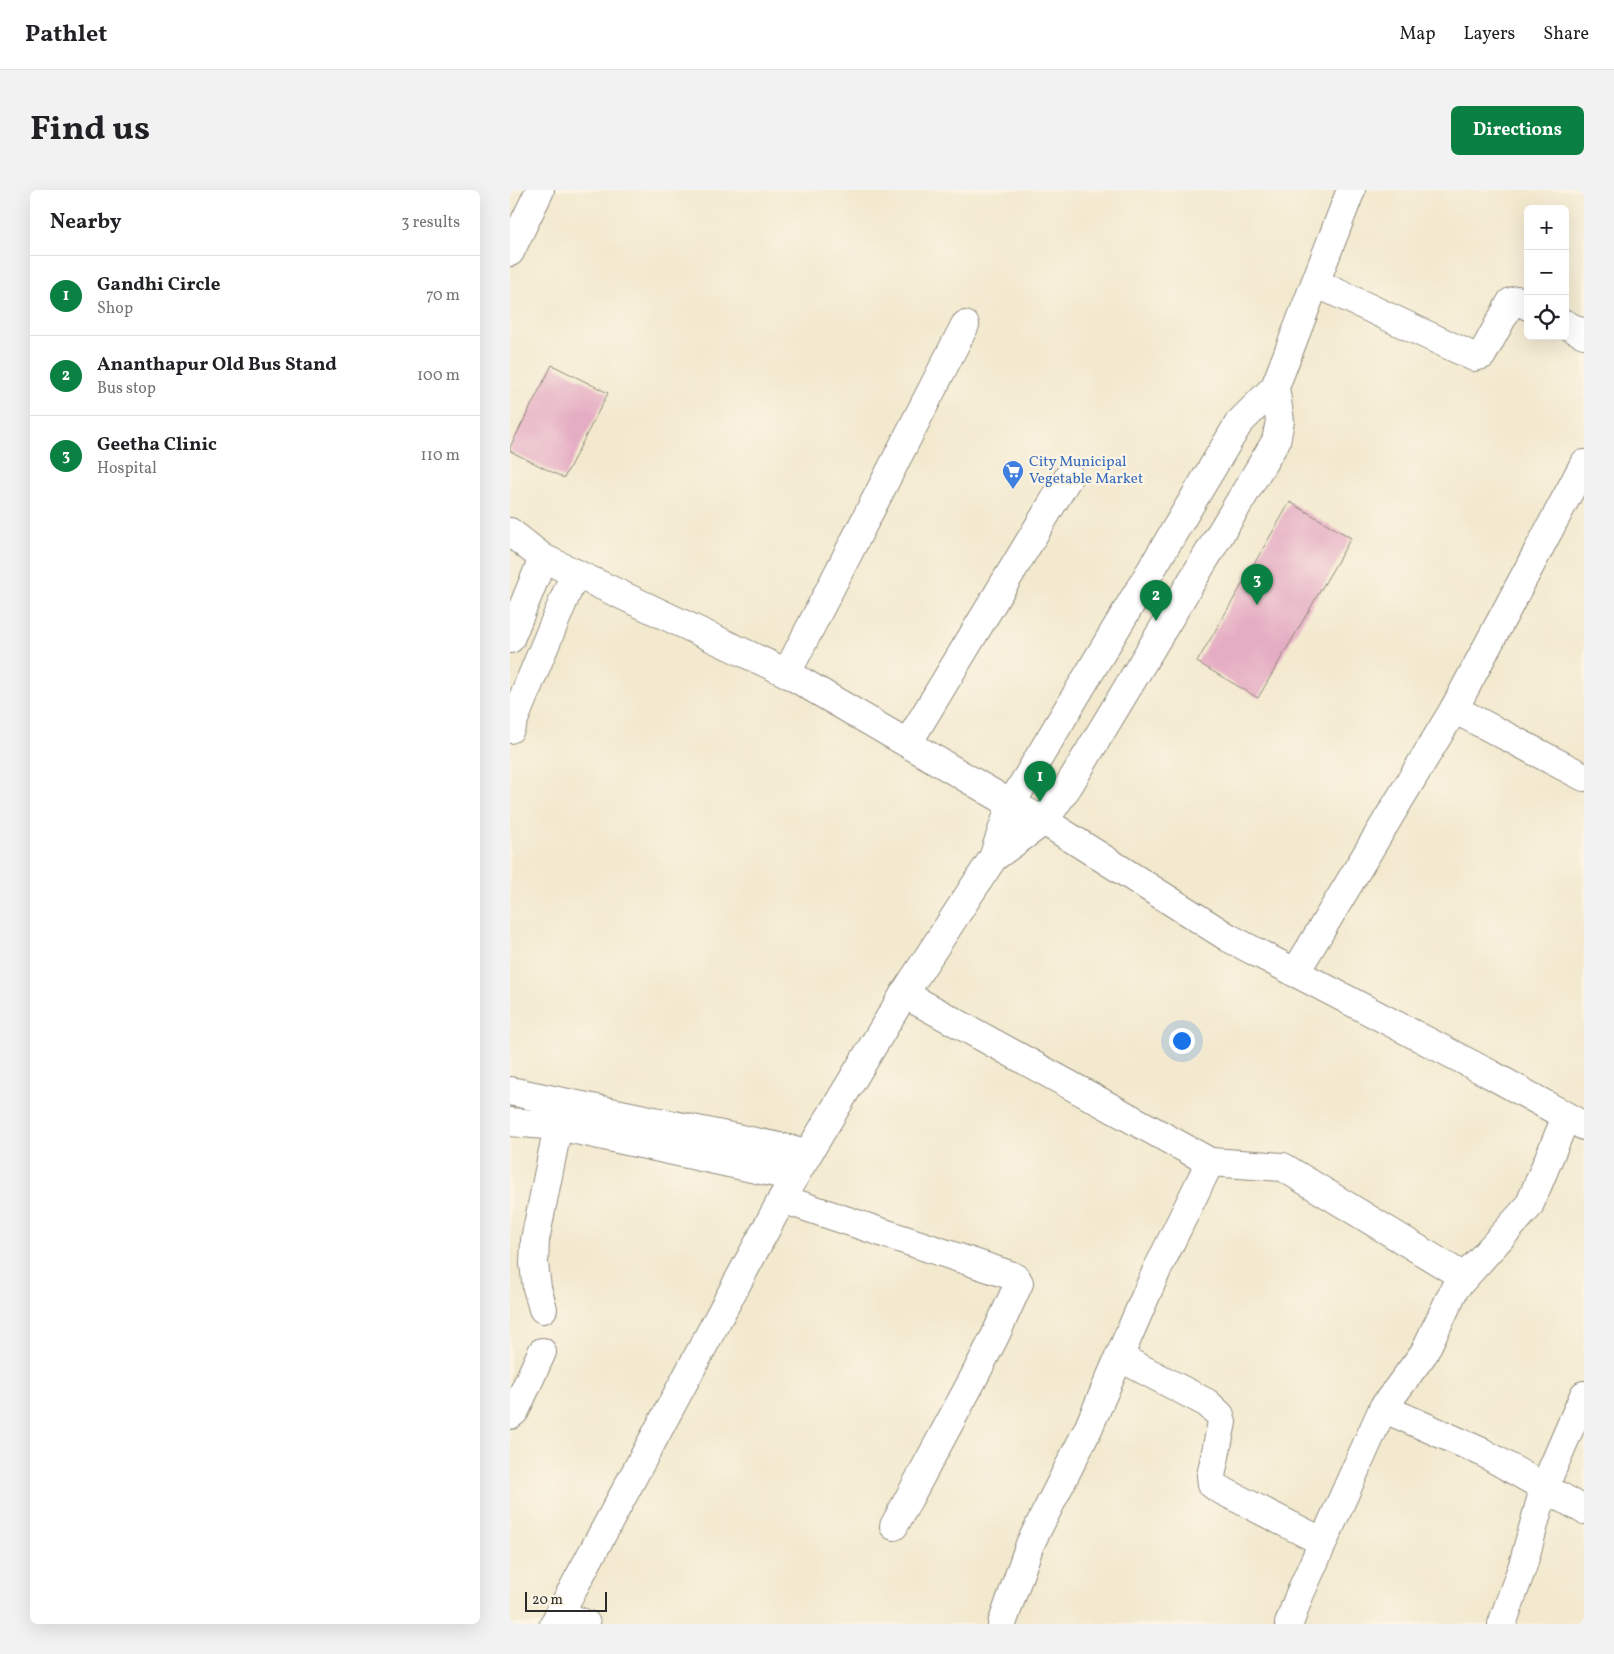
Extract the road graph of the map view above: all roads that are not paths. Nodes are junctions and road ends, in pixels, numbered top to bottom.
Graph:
1 (1351, 190) edge
2 (526, 203) edge
3 (510, 252) edge
4 (1316, 283) junction
5 (1524, 304) edge
6 (965, 325) dead end
7 (1569, 326) edge
8 (1584, 334) edge
9 (1275, 387) junction
10 (1584, 464) edge
11 (1069, 476) dead end
12 (510, 532) edge
13 (543, 558) junction
14 (575, 573) junction
15 (510, 639) edge
16 (787, 673) junction
17 (1454, 709) junction
18 (510, 729) edge
19 (908, 743) junction
20 (1584, 777) edge
21 (1011, 804) junction
22 (1044, 821) junction
23 (993, 858) junction
24 (1295, 972) junction
25 (904, 994) junction
26 (510, 1091) edge
27 (510, 1122) edge
28 (1575, 1122) edge
29 (558, 1126) junction
30 (808, 1153) junction
31 (1210, 1162) junction
32 (788, 1188) junction
33 (1464, 1277) junction
34 (543, 1309) dead end
35 (542, 1352) dead end
36 (1119, 1357) junction
37 (1584, 1395) edge
38 (1383, 1408) junction
39 (510, 1415) edge
40 (1544, 1488) junction
41 (1584, 1510) edge
42 (894, 1526) dead end
43 (1323, 1542) junction
44 (556, 1619) edge
45 (586, 1624) edge
46 (1002, 1624) edge
47 (1289, 1624) edge
48 (1502, 1624) edge

1 - 4 main road
2 - 3 main road
4 - 5 main road
4 - 9 main road
6 - 16 main road
7 - 8 main road
9 - 21 main road
9 - 22 main road
10 - 17 main road
11 - 19 main road
12 - 13 main road
13 - 14 main road
13 - 15 main road
14 - 16 main road
14 - 18 main road
16 - 19 main road
17 - 20 main road
17 - 24 main road
19 - 21 main road
21 - 22 main road
21 - 23 main road
22 - 23 main road
22 - 24 main road
23 - 25 main road
24 - 28 main road
25 - 30 main road
25 - 31 main road
26 - 30 main road
27 - 29 main road
28 - 33 main road
29 - 32 main road
29 - 34 main road
30 - 32 main road
31 - 33 main road
31 - 36 main road
32 - 42 main road
32 - 44 main road
33 - 38 main road
35 - 39 main road
36 - 43 main road
36 - 46 main road
37 - 40 main road
38 - 40 main road
38 - 43 main road
40 - 41 main road
40 - 48 main road
43 - 47 main road
44 - 45 main road

